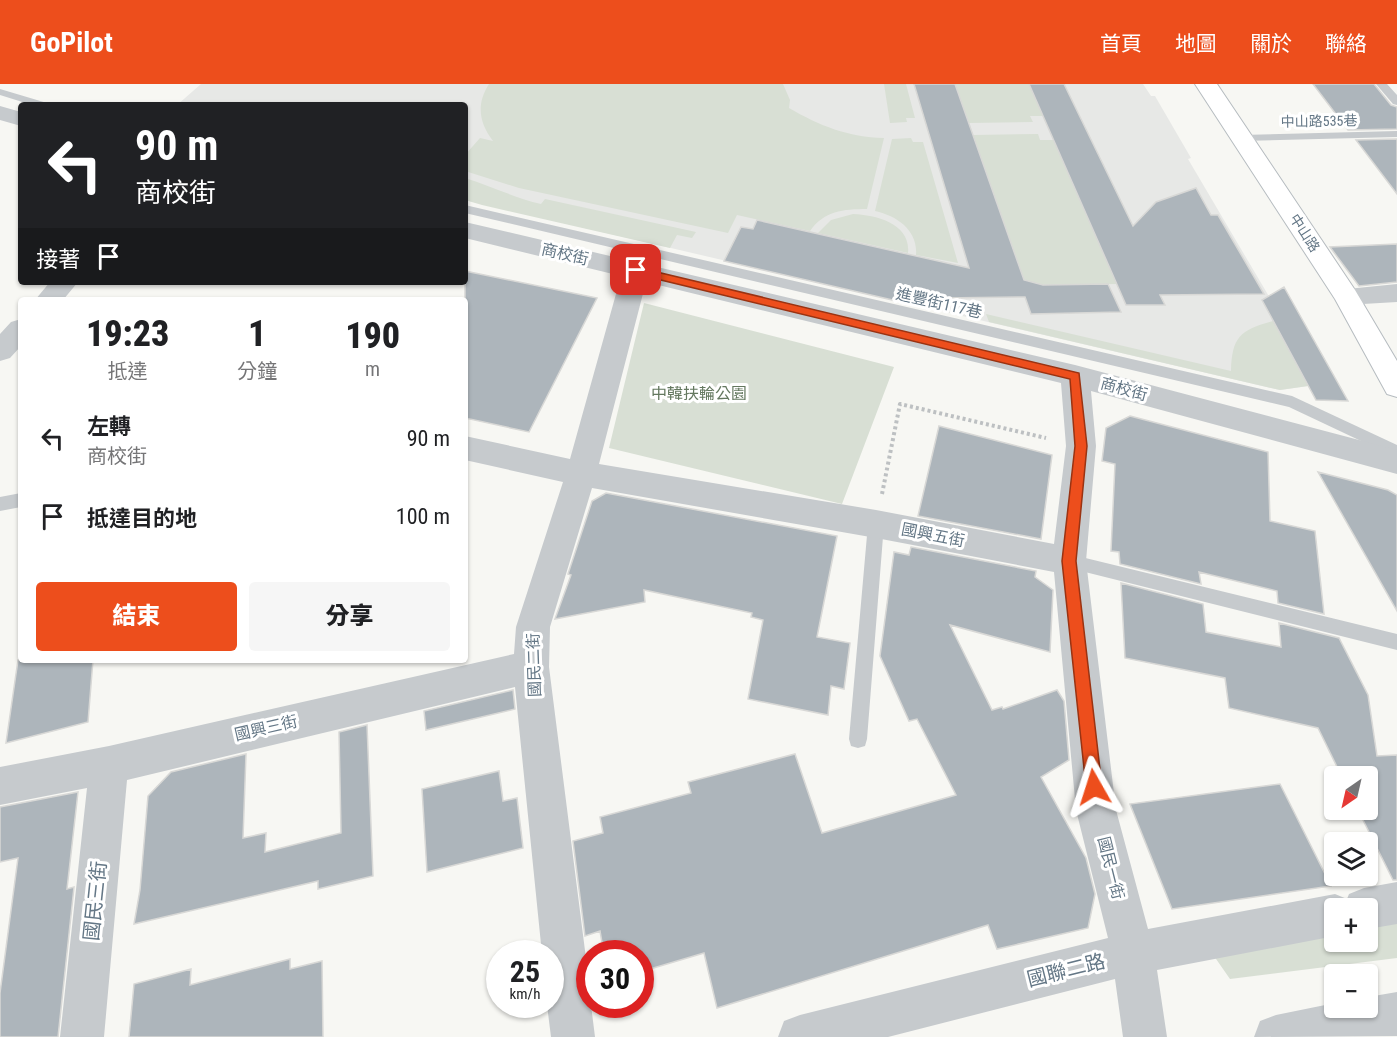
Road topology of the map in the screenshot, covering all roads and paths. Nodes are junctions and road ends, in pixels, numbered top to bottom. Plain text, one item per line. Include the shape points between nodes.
1 (1206, 84) edge
2 (1381, 84) edge
3 (0, 92) edge
4 (33, 102) edge
5 (1397, 102) edge
6 (0, 113) edge
7 (18, 118) edge
8 (1397, 134) edge
9 (1241, 138) junction
10 (468, 210) edge
11 (468, 231) edge
12 (636, 270) junction
13 (62, 285) edge
14 (1397, 293) edge
15 (1346, 296) junction
16 (51, 297) edge
17 (1075, 376) junction
18 (1397, 386) edge
19 (1081, 446) junction
20 (468, 449) edge
21 (1397, 452) edge
22 (1397, 462) edge
23 (581, 474) junction
24 (18, 501) edge
25 (0, 504) edge
26 (876, 524) junction
27 (1069, 561) junction
28 (1397, 642) edge
29 (531, 667) junction
30 (858, 739) dead end
31 (109, 765) junction
32 (0, 786) edge
33 (1397, 903) edge
34 (1378, 906) edge
35 (1324, 917) edge
36 (1133, 954) junction
37 (1397, 1014) edge
38 (82, 1037) edge
39 (573, 1037) edge
40 (800, 1037) edge
41 (1145, 1037) edge
42 (1276, 1037) edge

1 - 9 street, 中山路
2 - 5 lane
3 - 4 lane
6 - 7 street
8 - 9 lane, 中山路535巷
9 - 15 street, 中山路
10 - 21 lane, 進豐街117巷 via 1292,402
11 - 12 street, 商校街
12 - 17 street, 商校街
12 - 23 street, 國民二街
13 - 16 street
14 - 15 street
15 - 18 street, 中山路
17 - 19 street, 國民一街
17 - 22 street, 商校街
19 - 26 path via 900,404
19 - 27 street, 國民一街
20 - 23 street, 國興五街
23 - 26 street, 國興五街
23 - 29 street, 國民二街 via 533,627
24 - 25 lane
26 - 27 street, 國興五街
26 - 30 lane
27 - 28 lane, 國興五街
27 - 36 street, 國民一街 via 1096,810
29 - 31 street, 國興三街
29 - 39 street, 國民二街
31 - 32 street, 國興三街
31 - 38 street, 國民三街
33 - 34 street
35 - 36 street, 國聯二路
36 - 40 street, 國聯二路
36 - 41 street, 國民一街
37 - 42 street

